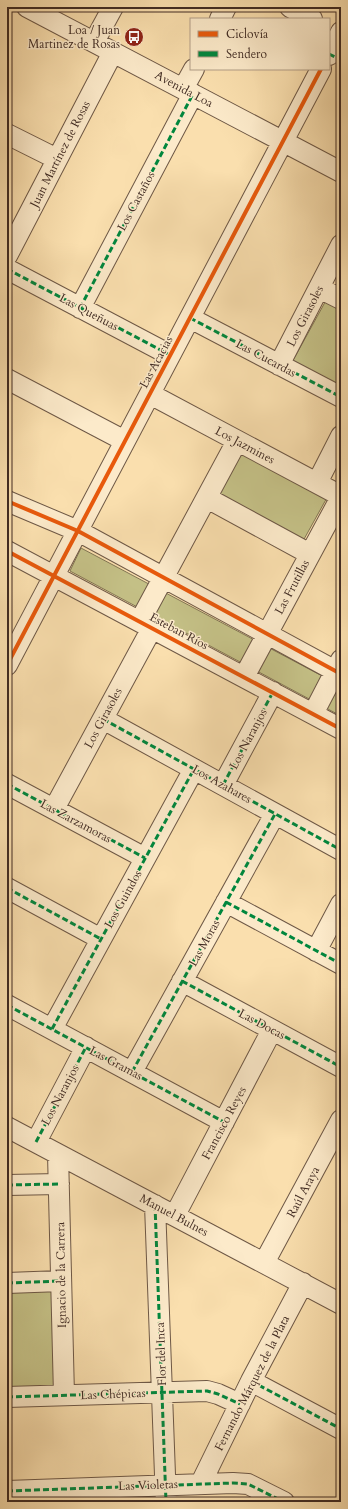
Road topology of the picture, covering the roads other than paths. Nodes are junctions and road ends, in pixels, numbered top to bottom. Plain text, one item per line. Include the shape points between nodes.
1 (27, 7) edge
2 (113, 7) edge
3 (226, 7) edge
4 (290, 7) edge
5 (220, 18) edge
6 (310, 18) edge
7 (337, 32) edge
8 (94, 42) junction
9 (330, 51) edge
10 (113, 52) junction
11 (330, 54) edge
12 (341, 60) edge
13 (194, 70) edge
14 (320, 70) edge
15 (188, 92) junction
16 (7, 134) edge
17 (283, 142) junction
18 (57, 159) junction
19 (341, 172) edge
20 (341, 245) edge
21 (7, 256) edge
22 (7, 269) edge
23 (319, 288) junction
24 (341, 299) edge
25 (80, 308) junction
26 (190, 318) junction
27 (170, 355) junction
28 (279, 365) junction
29 (7, 378) edge
30 (150, 394) junction
31 (341, 397) edge
32 (341, 436) edge
33 (125, 441) junction
34 (237, 441) junction
35 (317, 483) junction
36 (341, 496) edge
37 (207, 498) junction
38 (7, 501) edge
39 (78, 531) junction
40 (7, 551) edge
41 (310, 554) junction
42 (54, 576) junction
43 (163, 577) junction
44 (146, 624) junction
45 (268, 634) junction
46 (7, 665) edge
47 (339, 668) edge
48 (244, 677) junction
49 (273, 692) junction
50 (312, 714) junction
51 (103, 719) junction
52 (341, 729) edge
53 (194, 769) junction
54 (7, 784) edge
55 (223, 785) junction
56 (54, 809) junction
57 (275, 814) junction
58 (341, 850) edge
59 (145, 858) junction
60 (9, 895) edge
61 (226, 902) junction
62 (341, 904) edge
63 (101, 939) junction
64 (316, 951) junction
65 (341, 964) edge
66 (182, 981) junction
67 (7, 1005) edge
68 (52, 1029) junction
69 (272, 1030) junction
70 (86, 1047) junction
71 (341, 1067) edge
72 (132, 1072) junction
73 (341, 1120) edge
74 (224, 1122) junction
75 (7, 1127) edge
76 (36, 1142) junction
77 (58, 1154) junction
78 (59, 1184) junction
79 (7, 1186) edge
80 (155, 1205) junction
81 (175, 1216) junction
82 (264, 1263) junction
83 (61, 1281) junction
84 (7, 1282) edge
85 (303, 1283) junction
86 (341, 1304) edge
87 (251, 1381) junction
88 (162, 1392) junction
89 (64, 1395) junction
90 (7, 1397) edge
91 (240, 1404) junction
92 (341, 1429) edge
93 (202, 1483) junction
94 (7, 1490) edge
95 (166, 1493) edge
96 (284, 1502) edge

1 - 8 street, Avenida Loa
2 - 8 street
3 - 5 street
4 - 6 street
7 - 9 street
8 - 10 street, Avenida Loa
10 - 15 street, Avenida Loa
10 - 18 street, Juan Martínez de Rosas
11 - 12 street
13 - 15 street, Los Castaños
14 - 17 street, Las Acacias
15 - 17 street, Avenida Loa
15 - 25 street, Los Castaños
16 - 18 street
17 - 19 street, Avenida Loa
17 - 26 street, Las Acacias
18 - 21 street, Juan Martínez de Rosas
20 - 23 street, Los Girasoles
22 - 25 street, Las Queñuas
23 - 24 street
23 - 28 street, Los Girasoles
25 - 27 street, Las Queñuas
26 - 27 street, Las Acacias
26 - 28 street, Las Cucardas
27 - 30 street, Las Acacias
28 - 31 street, Las Cucardas
29 - 33 street
30 - 33 street, Las Acacias
30 - 34 street, Los Jazmines
32 - 35 street
33 - 39 street, Las Acacias
34 - 35 street, Los Jazmines
34 - 37 street, Los Girasoles
35 - 36 street, Los Jazmines
36 - 41 street, Las Frutillas
37 - 41 street
37 - 43 street, Los Girasoles
38 - 39 street
39 - 42 street, Las Acacias
39 - 43 street
40 - 42 street, Esteban Ríos
41 - 45 street, Las Frutillas
42 - 44 street, Esteban Ríos
42 - 46 street, Las Acacias
43 - 44 street, Los Girasoles
43 - 45 street
44 - 48 street, Esteban Ríos
44 - 51 street, Los Girasoles
45 - 47 street
45 - 48 street, Las Frutillas
47 - 50 street
48 - 49 street, Esteban Ríos
49 - 50 street, Esteban Ríos
49 - 55 street, Los Naranjos
50 - 52 street, Esteban Ríos
51 - 53 street, Los Azahares
51 - 56 street, Los Girasoles
53 - 55 street, Los Azahares
53 - 59 street, Los Guindos
54 - 56 street, Las Zarzamoras
55 - 57 street, Los Azahares
56 - 59 street, Las Zarzamoras
57 - 58 street, Los Azahares
57 - 61 street, Las Moras
59 - 63 street, Los Guindos
60 - 63 street
61 - 64 street
61 - 66 street, Las Moras
62 - 64 street
63 - 68 street, Los Guindos
64 - 65 street
66 - 69 street, Las Docas
66 - 72 street, Las Moras
67 - 68 street, Las Gramas
68 - 70 street, Las Gramas
69 - 71 street, Las Docas
69 - 74 street, Francisco Reyes
70 - 72 street, Las Gramas
70 - 76 street, Los Naranjos
72 - 74 street, Las Gramas
73 - 82 street, Raúl Araya
74 - 81 street, Francisco Reyes
75 - 76 street, Manuel Bulnes
76 - 77 street, Manuel Bulnes
77 - 78 street, Ignacio de la Carrera
77 - 80 street, Manuel Bulnes
78 - 79 street
78 - 83 street, Ignacio de la Carrera
80 - 81 street, Manuel Bulnes
80 - 88 street, Flor del Inca
81 - 82 street, Manuel Bulnes
82 - 85 street, Manuel Bulnes
83 - 84 street
83 - 89 street, Ignacio de la Carrera
85 - 86 street, Manuel Bulnes
85 - 87 street, Fernando Márquez de la Plata
87 - 91 street, Fernando Márquez de la Plata
87 - 92 street
88 - 89 street, Las Chépicas
88 - 91 street, Las Chépicas via 207,1391
88 - 95 street, Flor del Inca
89 - 90 street, Las Chépicas
91 - 93 street, Fernando Márquez de la Plata
93 - 95 street, Las Violetas
93 - 96 street, Las Violetas via 248,1484
94 - 95 street, Las Violetas

